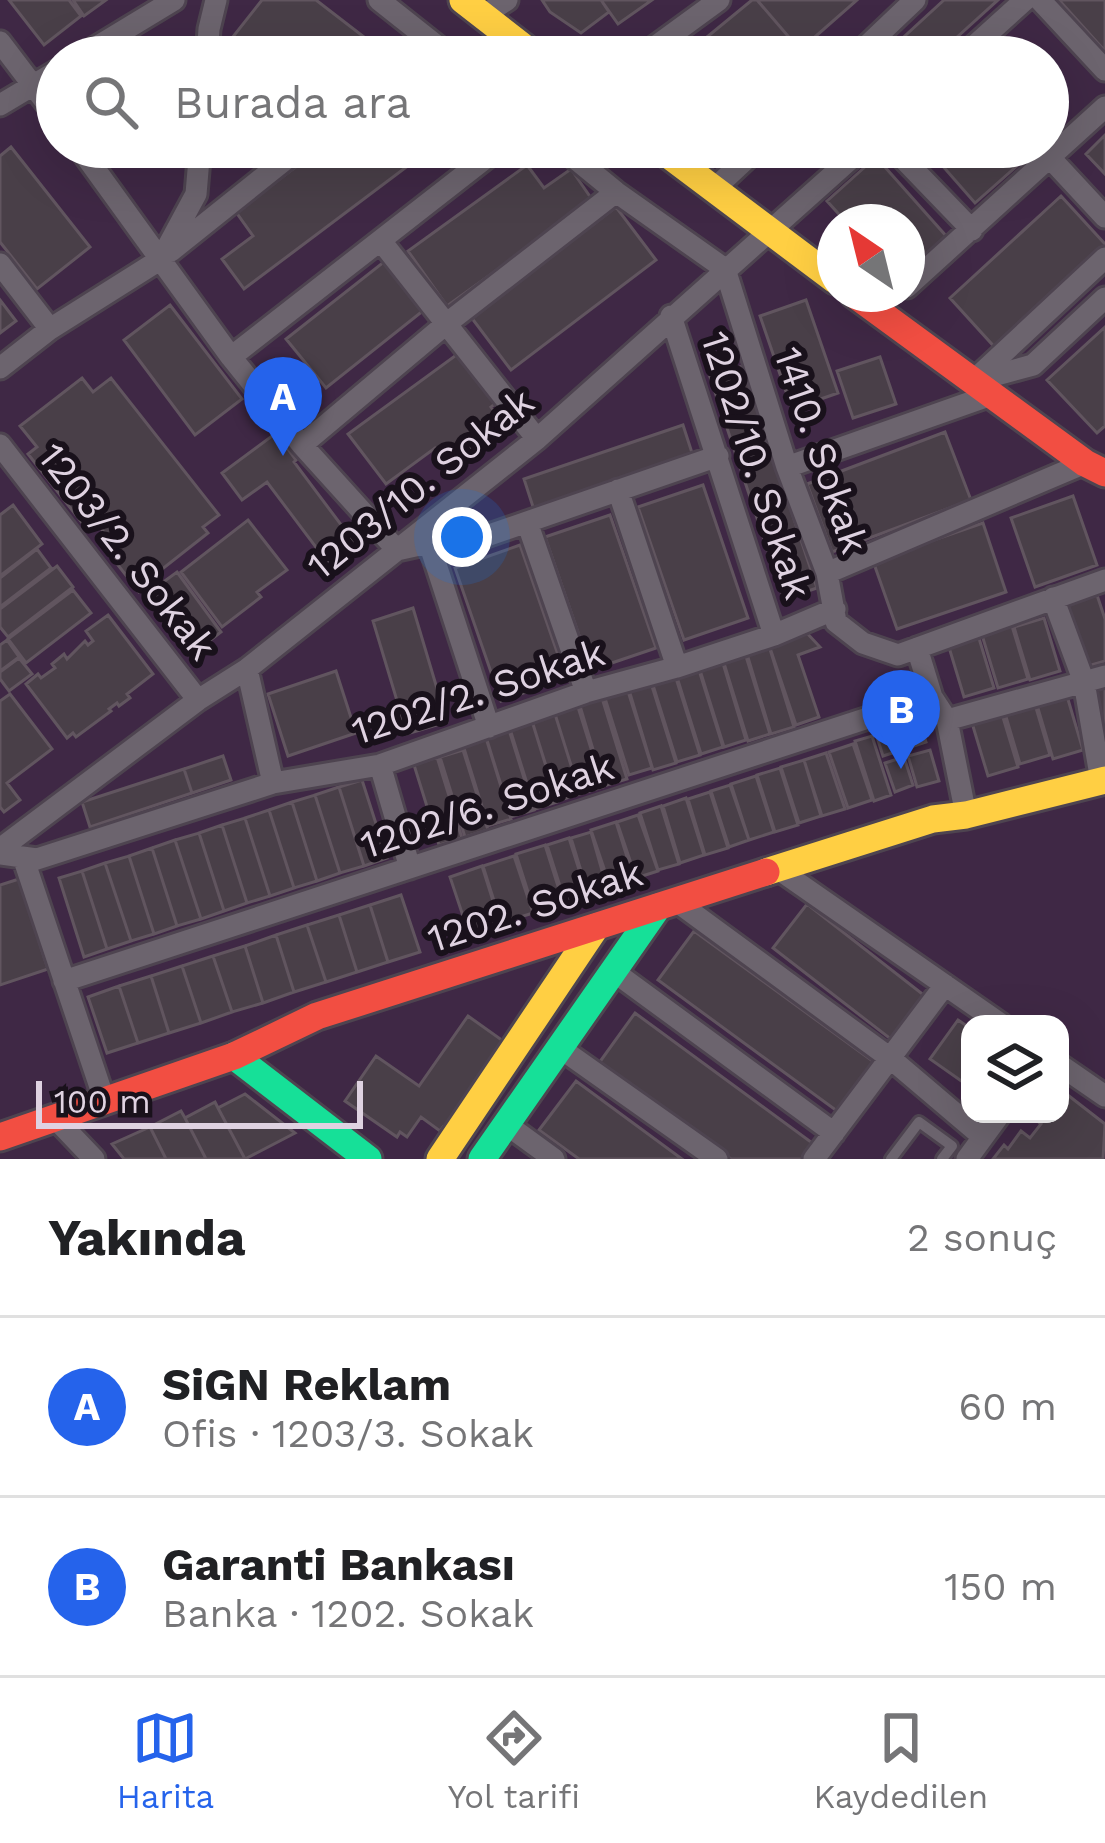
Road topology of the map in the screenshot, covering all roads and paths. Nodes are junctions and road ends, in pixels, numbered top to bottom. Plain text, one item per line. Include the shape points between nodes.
1 (174, 0) edge
2 (216, 0) edge
3 (380, 0) edge
4 (507, 0) edge
5 (719, 0) edge
6 (915, 0) edge
7 (1025, 0) edge
8 (1040, 0) edge
9 (473, 8) edge
10 (115, 36) edge
11 (208, 36) edge
12 (425, 36) edge
13 (509, 36) edge
14 (670, 36) edge
15 (877, 36) edge
16 (985, 36) edge
17 (0, 42) edge
18 (1105, 70) edge
19 (36, 83) edge
20 (33, 85) junction
21 (36, 89) edge
22 (0, 105) edge
23 (1105, 107) edge
24 (1069, 134) edge
25 (94, 168) edge
26 (198, 168) edge
27 (275, 168) edge
28 (473, 168) edge
29 (587, 168) edge
30 (687, 168) edge
31 (736, 168) edge
32 (841, 168) edge
33 (912, 168) edge
34 (1030, 168) edge
35 (1060, 168) edge
36 (715, 188) junction
37 (616, 192) junction
38 (1105, 218) edge
39 (972, 230) junction
40 (770, 232) junction
41 (381, 241) junction
42 (1105, 258) edge
43 (161, 259) junction
44 (0, 264) edge
45 (817, 267) edge
46 (725, 269) junction
47 (925, 271) edge
48 (1105, 298) edge
49 (899, 312) edge
50 (671, 316) junction
51 (446, 324) junction
52 (50, 329) junction
53 (231, 357) junction
54 (0, 368) edge
55 (981, 389) junction
56 (537, 439) junction
57 (0, 446) edge
58 (302, 446) junction
59 (718, 455) junction
60 (788, 467) junction
61 (1095, 468) edge
62 (618, 490) junction
63 (527, 522) junction
64 (429, 543) junction
65 (397, 550) junction
66 (827, 573) junction
67 (1105, 580) edge
68 (1053, 598) junction
69 (835, 608) junction
70 (773, 635) junction
71 (916, 648) junction
72 (677, 667) junction
73 (247, 669) junction
74 (1094, 679) edge
75 (586, 692) junction
76 (932, 697) junction
77 (198, 700) junction
78 (946, 720) junction
79 (489, 727) junction
80 (380, 765) junction
81 (1103, 781) edge
82 (272, 782) junction
83 (966, 815) junction
84 (8, 853) edge
85 (410, 868) junction
86 (778, 868) junction
87 (667, 904) junction
88 (596, 927) junction
89 (613, 971) junction
90 (64, 981) junction
91 (945, 985) junction
92 (988, 1015) edge
93 (560, 1048) junction
94 (234, 1056) junction
95 (890, 1058) junction
96 (1069, 1071) edge
97 (1105, 1096) edge
98 (104, 1100) junction
99 (54, 1117) junction
100 (993, 1123) edge
101 (506, 1124) junction
102 (834, 1133) junction
103 (0, 1137) edge
104 (983, 1137) junction
105 (94, 1159) edge
106 (368, 1159) edge
107 (440, 1159) edge
108 (482, 1159) edge
109 (554, 1159) edge
110 (717, 1159) edge
111 (814, 1159) edge
112 (891, 1159) edge
113 (942, 1159) edge
114 (967, 1159) edge

1 - 10 street
2 - 11 street
3 - 12 street
4 - 9 street
5 - 14 street
6 - 15 street
7 - 16 street
8 - 18 street
9 - 13 street
17 - 20 street
19 - 20 street
20 - 21 street
20 - 22 street
23 - 24 street
25 - 43 street
26 - 43 street via 196,194
27 - 43 street
28 - 41 street
29 - 37 street
30 - 36 street
31 - 36 street
32 - 40 street, 1203/10. Sokak
33 - 39 street
34 - 39 street
35 - 38 street
36 - 40 street
37 - 46 street
37 - 51 street
39 - 47 street
40 - 45 street
40 - 46 street, 1203/10. Sokak
41 - 51 street
41 - 53 street
42 - 55 street
43 - 52 street
43 - 53 street
44 - 52 street
46 - 50 street, 1203/10. Sokak
46 - 60 street, 1410. Sokak
48 - 55 street via 1033,365
49 - 55 street
50 - 56 street, 1203/10. Sokak
50 - 59 street, 1202/10. Sokak
51 - 56 street
51 - 58 street
52 - 54 street
53 - 58 street
55 - 60 street
55 - 61 street
56 - 65 street, 1203/10. Sokak
57 - 77 street, 1203/2. Sokak
58 - 65 street
59 - 62 street
59 - 70 street, 1202/10. Sokak
60 - 66 street, 1410. Sokak
61 - 66 street
62 - 63 street
62 - 72 street
63 - 64 street via 469,542
63 - 75 street
64 - 65 street
64 - 79 street
65 - 73 street, 1203/10. Sokak
66 - 69 street, 1410. Sokak
67 - 68 street
68 - 71 street
68 - 74 street
69 - 70 street, 1202/2. Sokak
69 - 71 street, 1410. Sokak via 836,622 863,643 898,656
70 - 72 street, 1202/2. Sokak
71 - 76 street
72 - 75 street, 1202/2. Sokak
73 - 77 street, 1203/10. Sokak
73 - 82 street
74 - 78 street
74 - 81 street
75 - 79 street, 1202/2. Sokak
76 - 78 street
76 - 85 street, 1202/6. Sokak
77 - 84 street, 1203/10. Sokak
78 - 83 street
79 - 80 street, 1202/2. Sokak
80 - 82 street, 1202/2. Sokak
80 - 85 street
81 - 83 street, 1202. Sokak
82 - 84 street, 1202/2. Sokak via 37,860
83 - 86 street, 1202. Sokak
84 - 90 street
85 - 90 street, 1202/6. Sokak
86 - 87 street, 1202. Sokak
86 - 91 street
87 - 88 street, 1202. Sokak
87 - 89 street
87 - 95 street
88 - 94 street, 1202. Sokak via 317,1016
88 - 107 street
89 - 93 street
89 - 102 street
90 - 98 street
91 - 92 street
91 - 95 street
93 - 101 street
93 - 110 street
94 - 98 street, 1202. Sokak
94 - 106 street
95 - 102 street
95 - 104 street
96 - 97 street
98 - 99 street, 1202. Sokak
99 - 103 street, 1202. Sokak
99 - 105 street
100 - 104 street
101 - 108 street
101 - 109 street
102 - 111 street
104 - 114 street
112 - 113 lane via 919,1122 952,1146

